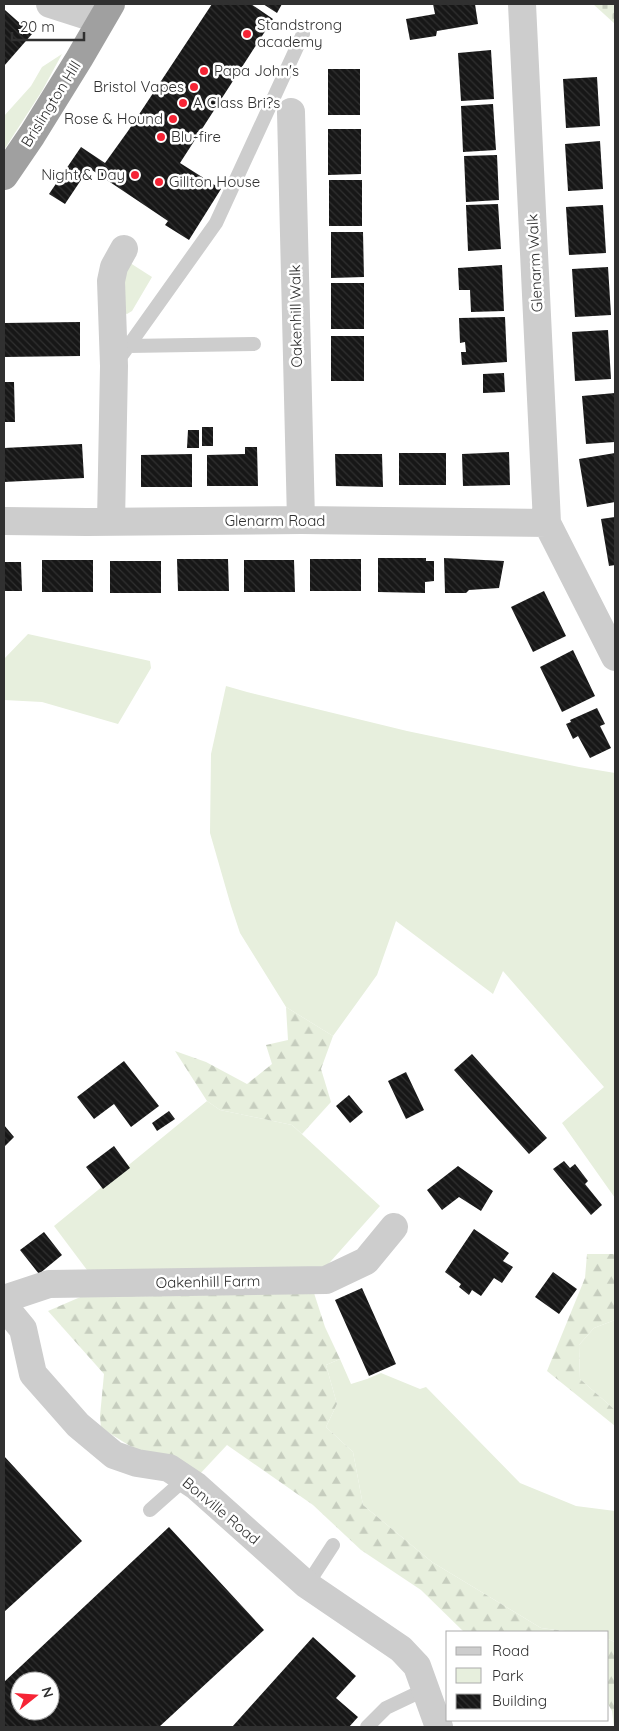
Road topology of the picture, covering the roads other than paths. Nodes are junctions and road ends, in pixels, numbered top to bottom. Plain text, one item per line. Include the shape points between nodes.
1 (50, 4) edge
2 (522, 4) edge
3 (105, 12) edge
4 (303, 34) dead end
5 (291, 112) dead end
6 (4, 176) edge
7 (124, 249) dead end
8 (254, 344) dead end
9 (121, 356) junction
10 (301, 520) junction
11 (4, 521) edge
12 (111, 522) junction
13 (547, 523) junction
14 (615, 657) edge
15 (394, 1227) dead end
16 (4, 1299) edge
17 (4, 1306) edge
18 (185, 1479) junction
19 (150, 1510) dead end
20 (333, 1544) dead end
21 (307, 1585) junction
22 (426, 1689) junction
23 (367, 1727) edge
24 (439, 1727) edge

1 - 3 street
2 - 13 street, Glenarm Walk
3 - 6 highway, Brislington Hill via 79,59
4 - 9 lane via 216,222
5 - 10 street, Oakenhill Walk
7 - 9 street via 114,266 111,281
8 - 9 lane
9 - 12 street
10 - 12 street, Glenarm Road
10 - 13 street, Glenarm Road
11 - 12 street, Glenarm Road
13 - 14 street
15 - 16 street, Oakenhill Farm via 366,1261 326,1280 49,1284
17 - 18 street, Bonville Road via 23,1329 32,1374 78,1425 114,1455 136,1464 169,1468
18 - 19 lane
18 - 21 street, Bonville Road
20 - 21 lane
21 - 22 street, Bonville Road via 401,1649 417,1666
22 - 23 lane via 386,1708
22 - 24 street, Bonville Road

